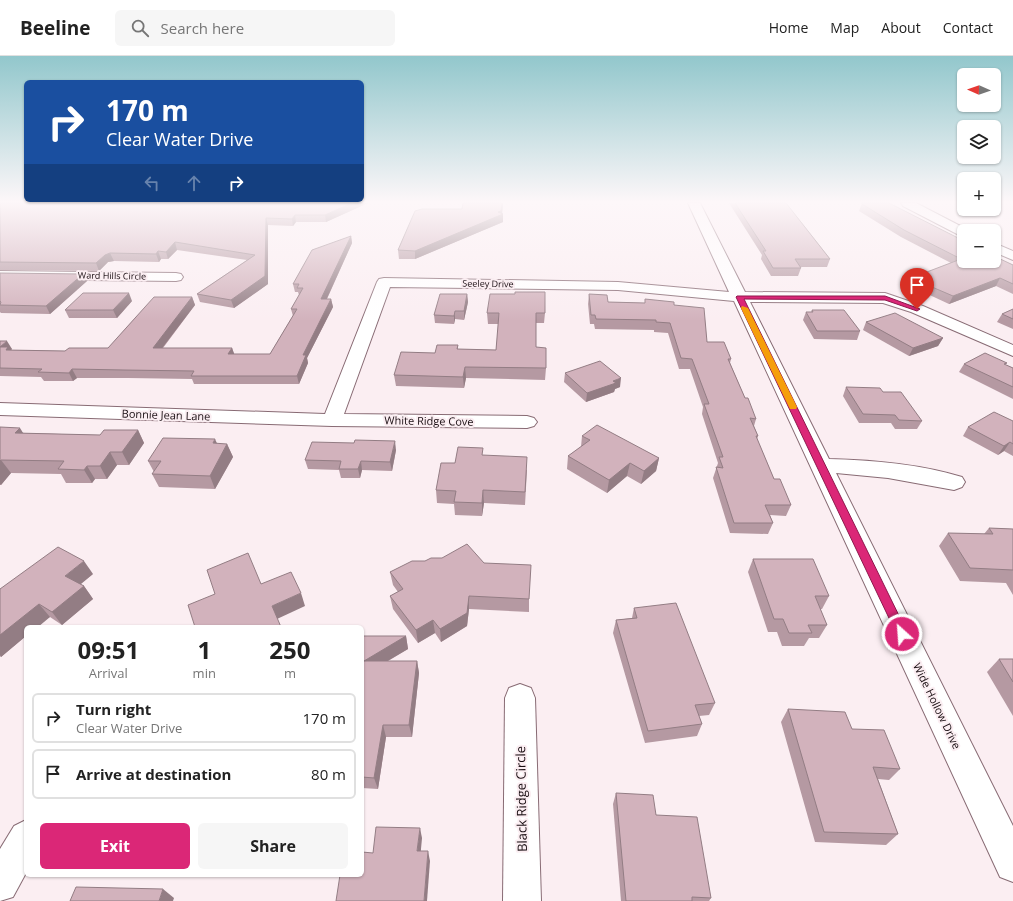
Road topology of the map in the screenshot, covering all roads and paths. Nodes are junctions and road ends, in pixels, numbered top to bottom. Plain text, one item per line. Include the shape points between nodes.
1 (713, 242) edge
2 (1001, 250) edge
3 (1013, 256) edge
4 (0, 275) edge
5 (176, 277) dead end
6 (740, 297) junction
7 (1013, 350) edge
8 (0, 409) edge
9 (332, 420) junction
10 (527, 422) dead end
11 (821, 466) junction
12 (954, 482) dead end
13 (520, 698) dead end
14 (24, 842) edge
15 (1010, 851) edge
16 (0, 884) edge
17 (522, 901) edge

1 - 6 street, Wide Hollow Drive
2 - 3 street
4 - 5 street, Ward Hills Circle
6 - 7 street via 885,298
6 - 9 street, Seeley Drive via 618,286 384,282
6 - 11 street, Wide Hollow Drive
8 - 9 street, Bonnie Jean Lane
9 - 10 street, White Ridge Cove
11 - 12 street via 851,466 912,473
11 - 15 street, Wide Hollow Drive
13 - 17 street, Black Ridge Circle
14 - 16 street

